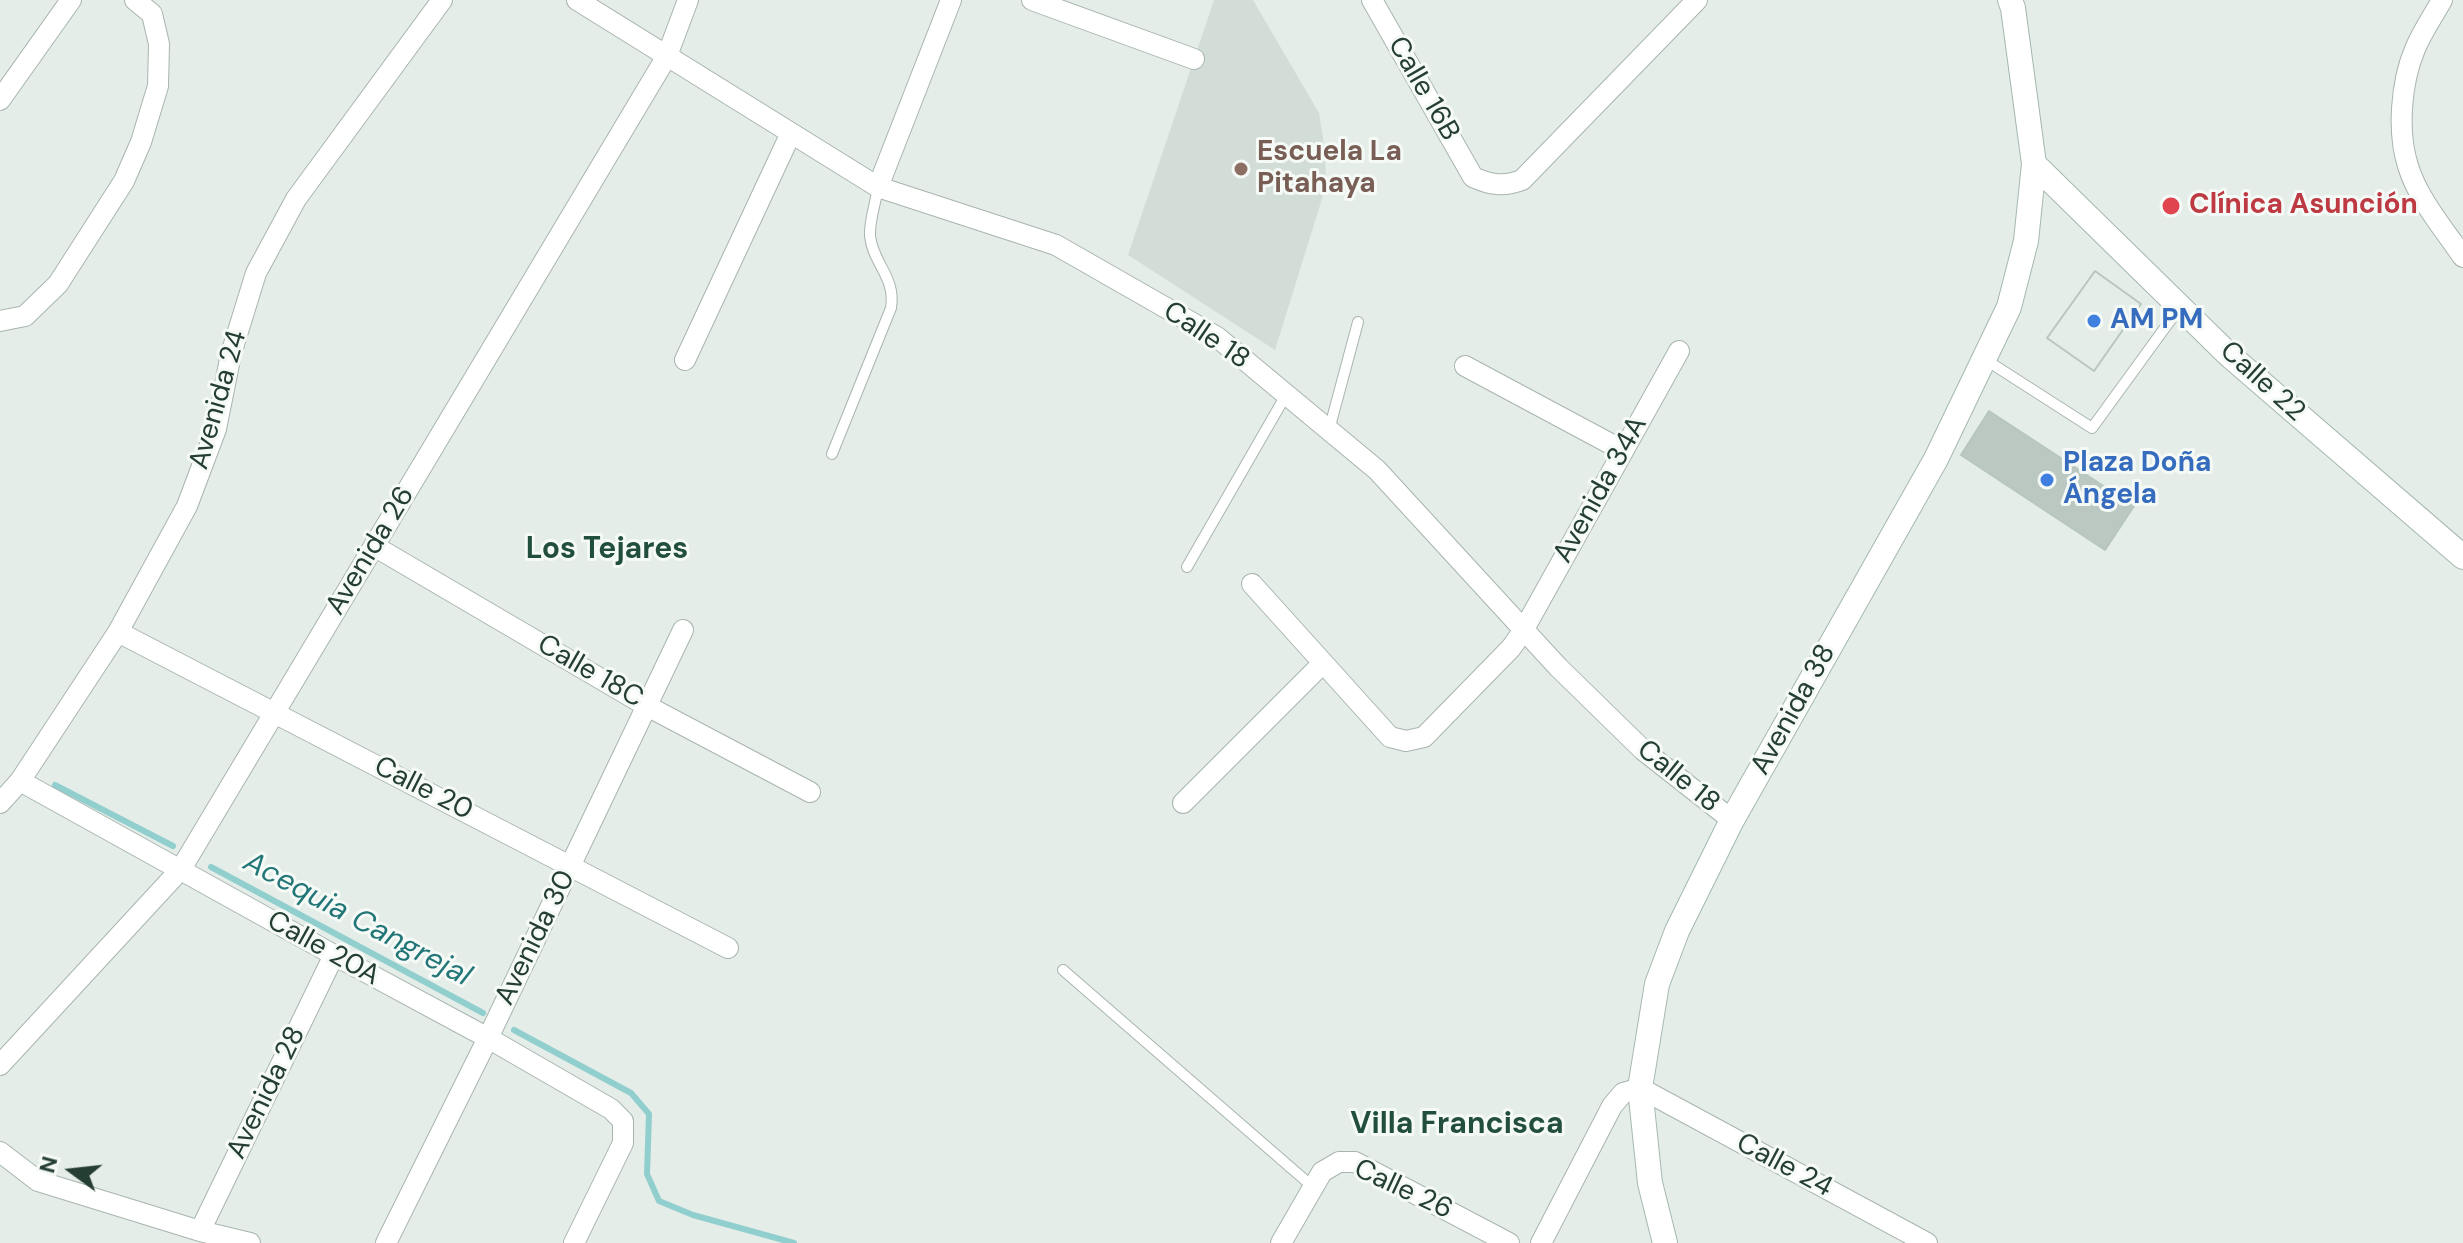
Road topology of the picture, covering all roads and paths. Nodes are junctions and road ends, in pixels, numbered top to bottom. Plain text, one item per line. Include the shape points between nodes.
1 (71, 0) edge
2 (135, 0) edge
3 (442, 0) edge
4 (577, 0) edge
5 (688, 0) edge
6 (951, 0) edge
7 (1032, 0) edge
8 (1372, 0) edge
9 (1697, 0) edge
10 (2442, 0) edge
11 (2013, 3) edge
12 (667, 56) junction
13 (1194, 59) dead end
14 (0, 100) edge
15 (791, 133) junction
16 (2034, 164) junction
17 (878, 187) junction
18 (2463, 257) edge
19 (2180, 307) junction
20 (0, 321) edge
21 (1358, 322) dead end
22 (1679, 351) dead end
23 (1984, 358) junction
24 (685, 360) dead end
25 (1465, 366) dead end
26 (1286, 395) junction
27 (1329, 430) junction
28 (1622, 450) junction
29 (832, 454) dead end
30 (374, 546) junction
31 (2463, 557) edge
32 (1187, 567) dead end
33 (1252, 584) dead end
34 (683, 630) dead end
35 (1523, 631) junction
36 (118, 632) junction
37 (1323, 663) junction
38 (647, 706) junction
39 (274, 713) junction
40 (20, 781) junction
41 (810, 792) dead end
42 (0, 803) edge
43 (1183, 803) dead end
44 (1732, 820) junction
45 (571, 865) junction
46 (181, 869) junction
47 (728, 948) dead end
48 (334, 955) junction
49 (1063, 970) dead end
50 (488, 1038) junction
51 (0, 1065) edge
52 (1640, 1088) junction
53 (0, 1152) edge
54 (1313, 1187) junction
55 (200, 1231) junction
56 (250, 1243) edge
57 (386, 1243) edge
58 (574, 1243) edge
59 (1281, 1243) edge
60 (1509, 1243) edge
61 (1541, 1243) edge
62 (1665, 1243) edge
63 (1927, 1243) edge

1 - 14 street
2 - 20 street via 152,14 159,44 158,86 141,142 124,181 58,284 25,316
3 - 36 street, Avenida 24 via 296,199 256,273 231,354 216,429 187,506
4 - 12 street, Calle 18
5 - 12 street, Avenida 26
6 - 17 street
7 - 13 street
8 - 9 street, Calle 16B via 1473,177 1500,185 1522,180
10 - 18 street via 2414,50 2403,97 2402,132 2408,167
11 - 16 street, Avenida 38
12 - 15 street, Calle 18
12 - 30 street, Avenida 26
15 - 17 street, Calle 18
15 - 24 street
16 - 19 street, Calle 22
16 - 23 street, Avenida 38 via 2026,241 2009,307
17 - 26 street, Calle 18 via 1056,245 1217,337
17 - 29 lane via 870,234 893,293 891,308
19 - 23 lane via 2092,428
19 - 31 street, Calle 22
21 - 27 lane
22 - 28 street, Avenida 34A
23 - 44 street, Avenida 38 via 1936,459
25 - 28 street
26 - 27 street, Calle 18
26 - 32 lane
27 - 35 street, Calle 18 via 1377,470
28 - 35 street, Avenida 34A
30 - 38 street, Calle 18C
30 - 39 street, Avenida 26
33 - 37 street, Avenida 34A
34 - 38 street, Avenida 30
35 - 37 street, Avenida 34A via 1424,737 1406,741 1390,737
35 - 44 street, Calle 18 via 1643,750
36 - 39 street, Calle 20
36 - 40 street, Avenida 24
37 - 43 street
38 - 41 street, Calle 18C
38 - 45 street, Avenida 30
39 - 45 street, Calle 20
39 - 46 street, Avenida 26
40 - 42 street, Avenida 24
40 - 46 street, Calle 20A
44 - 52 street, Avenida 38 via 1657,984
45 - 47 street, Calle 20
45 - 50 street, Avenida 30
46 - 48 street, Calle 20A
46 - 51 street, Avenida 26
48 - 50 street, Calle 20A
48 - 55 street, Avenida 28
49 - 54 lane
50 - 57 street, Avenida 30
50 - 58 street, Calle 20A via 623,1121 623,1143
52 - 61 street via 1623,1093 1612,1106
52 - 62 street, Avenida 38 via 1650,1183
52 - 63 street, Calle 24
53 - 55 street via 38,1181
54 - 59 street
54 - 60 street, Calle 26 via 1322,1172 1339,1162 1355,1162
55 - 56 street

